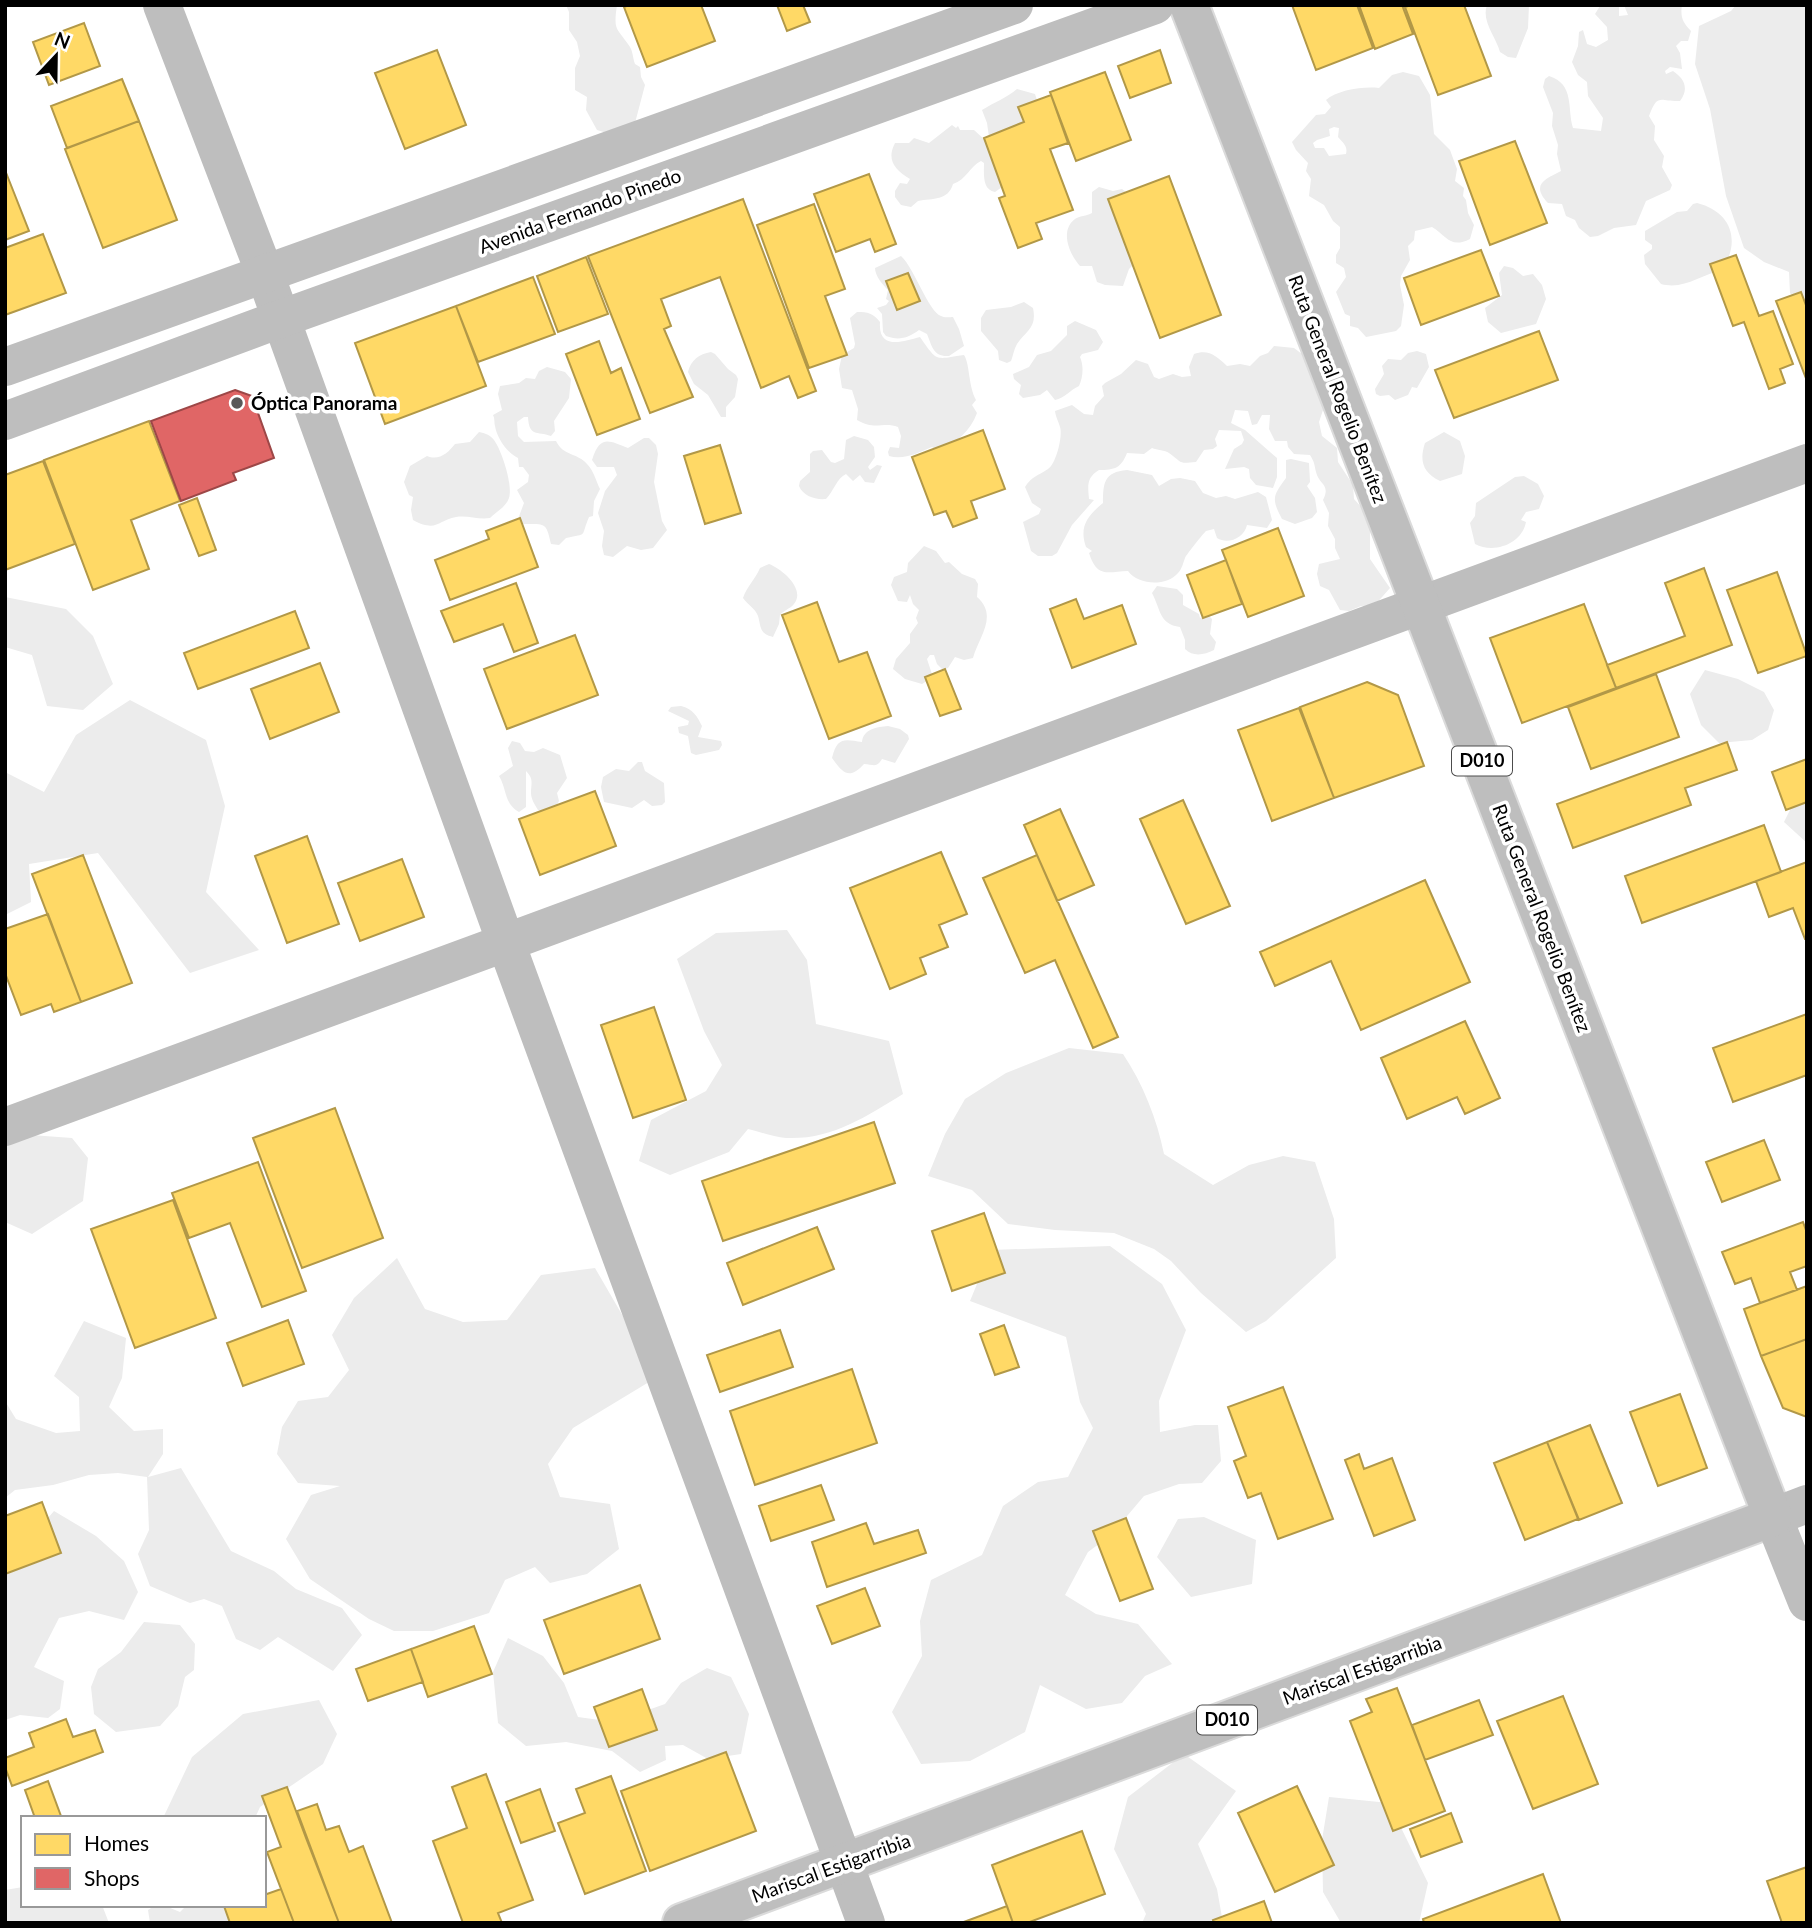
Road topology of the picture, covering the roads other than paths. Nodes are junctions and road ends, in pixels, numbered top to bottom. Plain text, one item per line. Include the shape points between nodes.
1 (162, 5) edge
2 (1014, 5) edge
3 (1155, 5) edge
4 (1189, 5) edge
5 (265, 274) junction
6 (280, 319) junction
7 (5, 367) edge
8 (5, 421) edge
9 (1807, 463) edge
10 (1422, 605) junction
11 (506, 943) junction
12 (5, 1127) edge
13 (1790, 1511) edge
14 (1807, 1602) edge
15 (844, 1863) junction
16 (682, 1923) edge
17 (866, 1923) edge

1 - 5 street
2 - 5 street
3 - 6 street, Avenida Fernando Pinedo
4 - 10 street, Ruta General Rogelio Benítez / D010
5 - 6 street
5 - 7 street
6 - 8 street, Avenida Fernando Pinedo
6 - 11 street
9 - 10 street
10 - 11 street
10 - 13 street, Ruta General Rogelio Benítez / D010
11 - 12 street
11 - 15 street
13 - 14 street, Ruta General Rogelio Benítez
13 - 15 street, Mariscal Estigarribia / D010
15 - 16 street, Mariscal Estigarribia / D010
15 - 17 street

